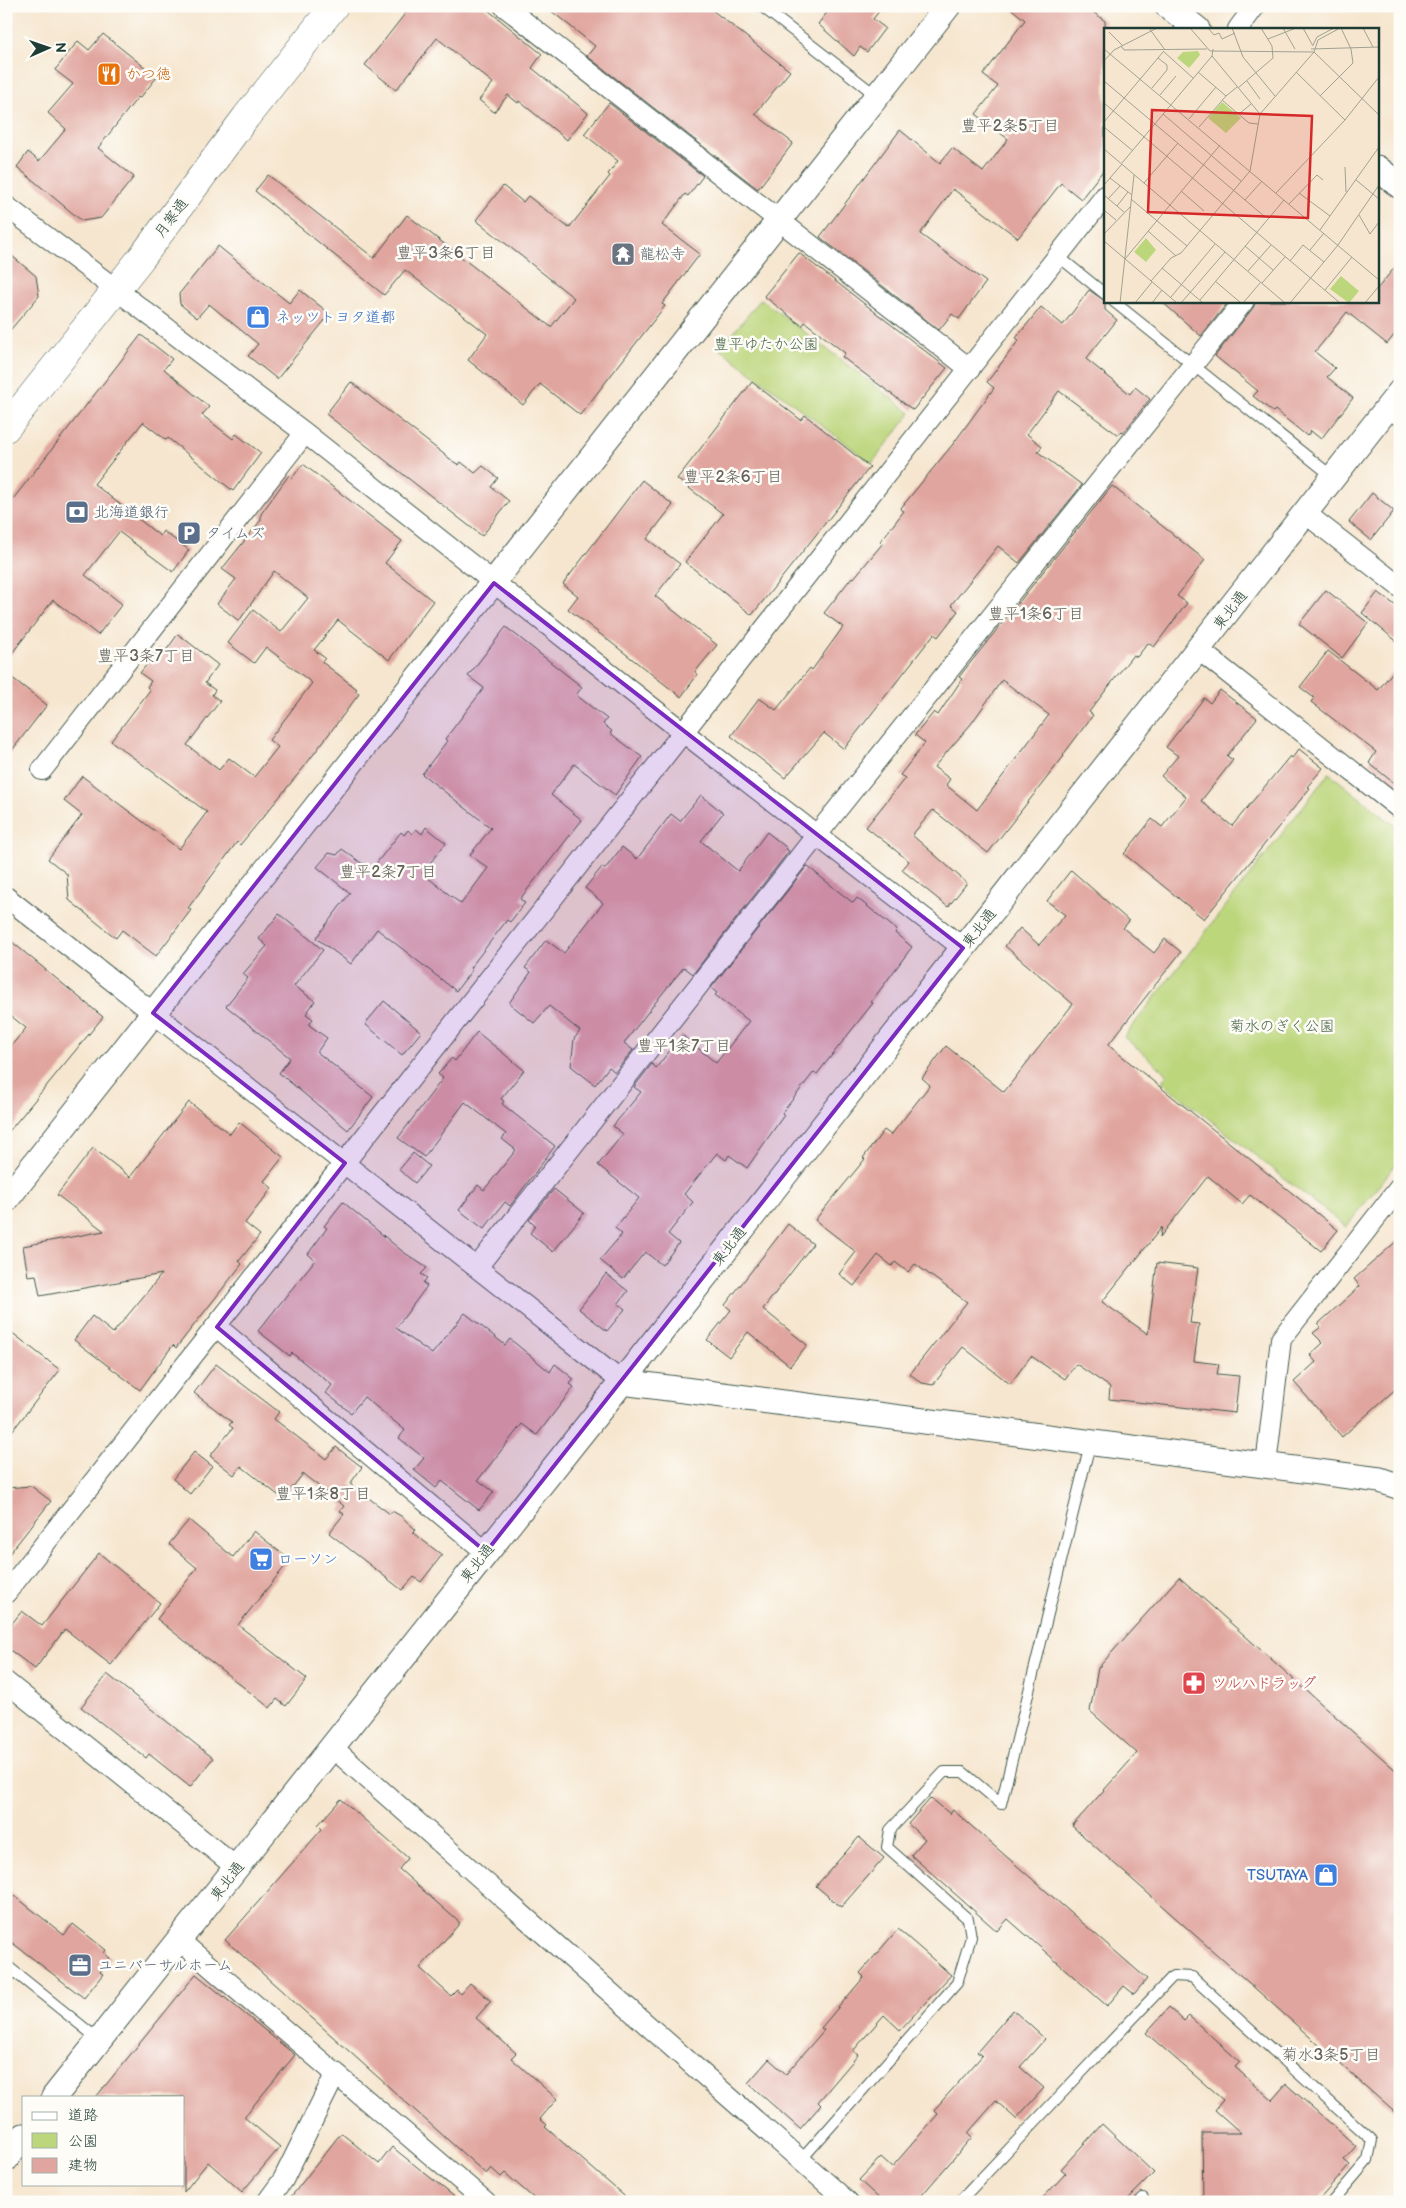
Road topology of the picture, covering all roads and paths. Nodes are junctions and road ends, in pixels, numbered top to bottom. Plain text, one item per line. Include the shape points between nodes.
1 (334, 6) edge
2 (504, 6) edge
3 (761, 6) edge
4 (948, 6) edge
5 (1168, 6) edge
6 (1255, 6) edge
7 (1196, 28) edge
8 (1239, 28) edge
9 (877, 96) junction
10 (1378, 169) edge
11 (1400, 186) edge
12 (1104, 197) edge
13 (6, 206) edge
14 (779, 222) junction
15 (1058, 256) junction
16 (117, 290) junction
17 (1104, 293) edge
18 (1114, 302) edge
19 (1243, 302) edge
20 (1192, 366) junction
21 (970, 369) junction
22 (1395, 408) edge
23 (6, 428) edge
24 (305, 433) junction
25 (1334, 478) junction
26 (1305, 513) junction
27 (494, 583) junction
28 (1400, 587) edge
29 (1199, 650) junction
30 (683, 732) junction
31 (42, 770) dead end
32 (1400, 809) edge
33 (816, 836) junction
34 (6, 898) edge
35 (962, 948) junction
36 (153, 1013) junction
37 (345, 1163) junction
38 (1397, 1196) edge
39 (6, 1200) edge
40 (478, 1266) junction
41 (217, 1327) junction
42 (622, 1382) junction
43 (1090, 1444) junction
44 (1266, 1465) junction
45 (1400, 1487) edge
46 (486, 1552) junction
47 (6, 1593) edge
48 (6, 1682) edge
49 (332, 1748) junction
50 (237, 1868) junction
51 (180, 1941) junction
52 (6, 1965) edge
53 (98, 2039) junction
54 (336, 2073) junction
55 (55, 2096) edge
56 (22, 2139) edge
57 (6, 2159) edge
58 (801, 2160) junction
59 (268, 2202) edge
60 (486, 2202) edge
61 (848, 2202) edge
62 (959, 2202) edge
63 (1332, 2202) edge

1 - 16 highway, 月寒通 via 246,117
2 - 14 street
3 - 9 lane
4 - 9 street
5 - 7 street
6 - 8 street
9 - 14 street
10 - 11 street
12 - 15 street
13 - 16 street
14 - 21 street
14 - 27 street
15 - 17 lane
15 - 21 street
16 - 23 highway, 月寒通
16 - 24 street
18 - 20 lane
19 - 20 street
20 - 25 lane
20 - 33 street
21 - 30 street
22 - 25 street, 東北通
24 - 27 street
24 - 31 street
25 - 26 street, 東北通
26 - 28 street
26 - 29 street, 東北通
27 - 30 street
27 - 36 street
29 - 32 street
29 - 35 street, 東北通
30 - 33 street
30 - 37 street
33 - 35 street
33 - 40 street
34 - 36 street
35 - 42 street, 東北通
36 - 37 street
36 - 39 street
37 - 40 street
37 - 41 street
38 - 44 street via 1281,1339
40 - 42 street
41 - 46 street
41 - 47 street
42 - 43 street
42 - 46 street, 東北通
43 - 44 street
43 - 58 lane via 1001,1804 963,1772 944,1772 890,1830 887,1848 968,1919 971,1937 956,1983
44 - 45 street via 1380,1480
46 - 49 street, 東北通
48 - 50 street
49 - 50 street, 東北通
49 - 58 street
50 - 51 street, 東北通
51 - 53 street, 東北通
51 - 54 street
52 - 53 lane
53 - 55 street, 東北通
54 - 59 street via 284,2180
54 - 60 street
56 - 57 street
58 - 61 street
62 - 63 lane via 1173,1976 1192,1977 1372,2140 1368,2160

